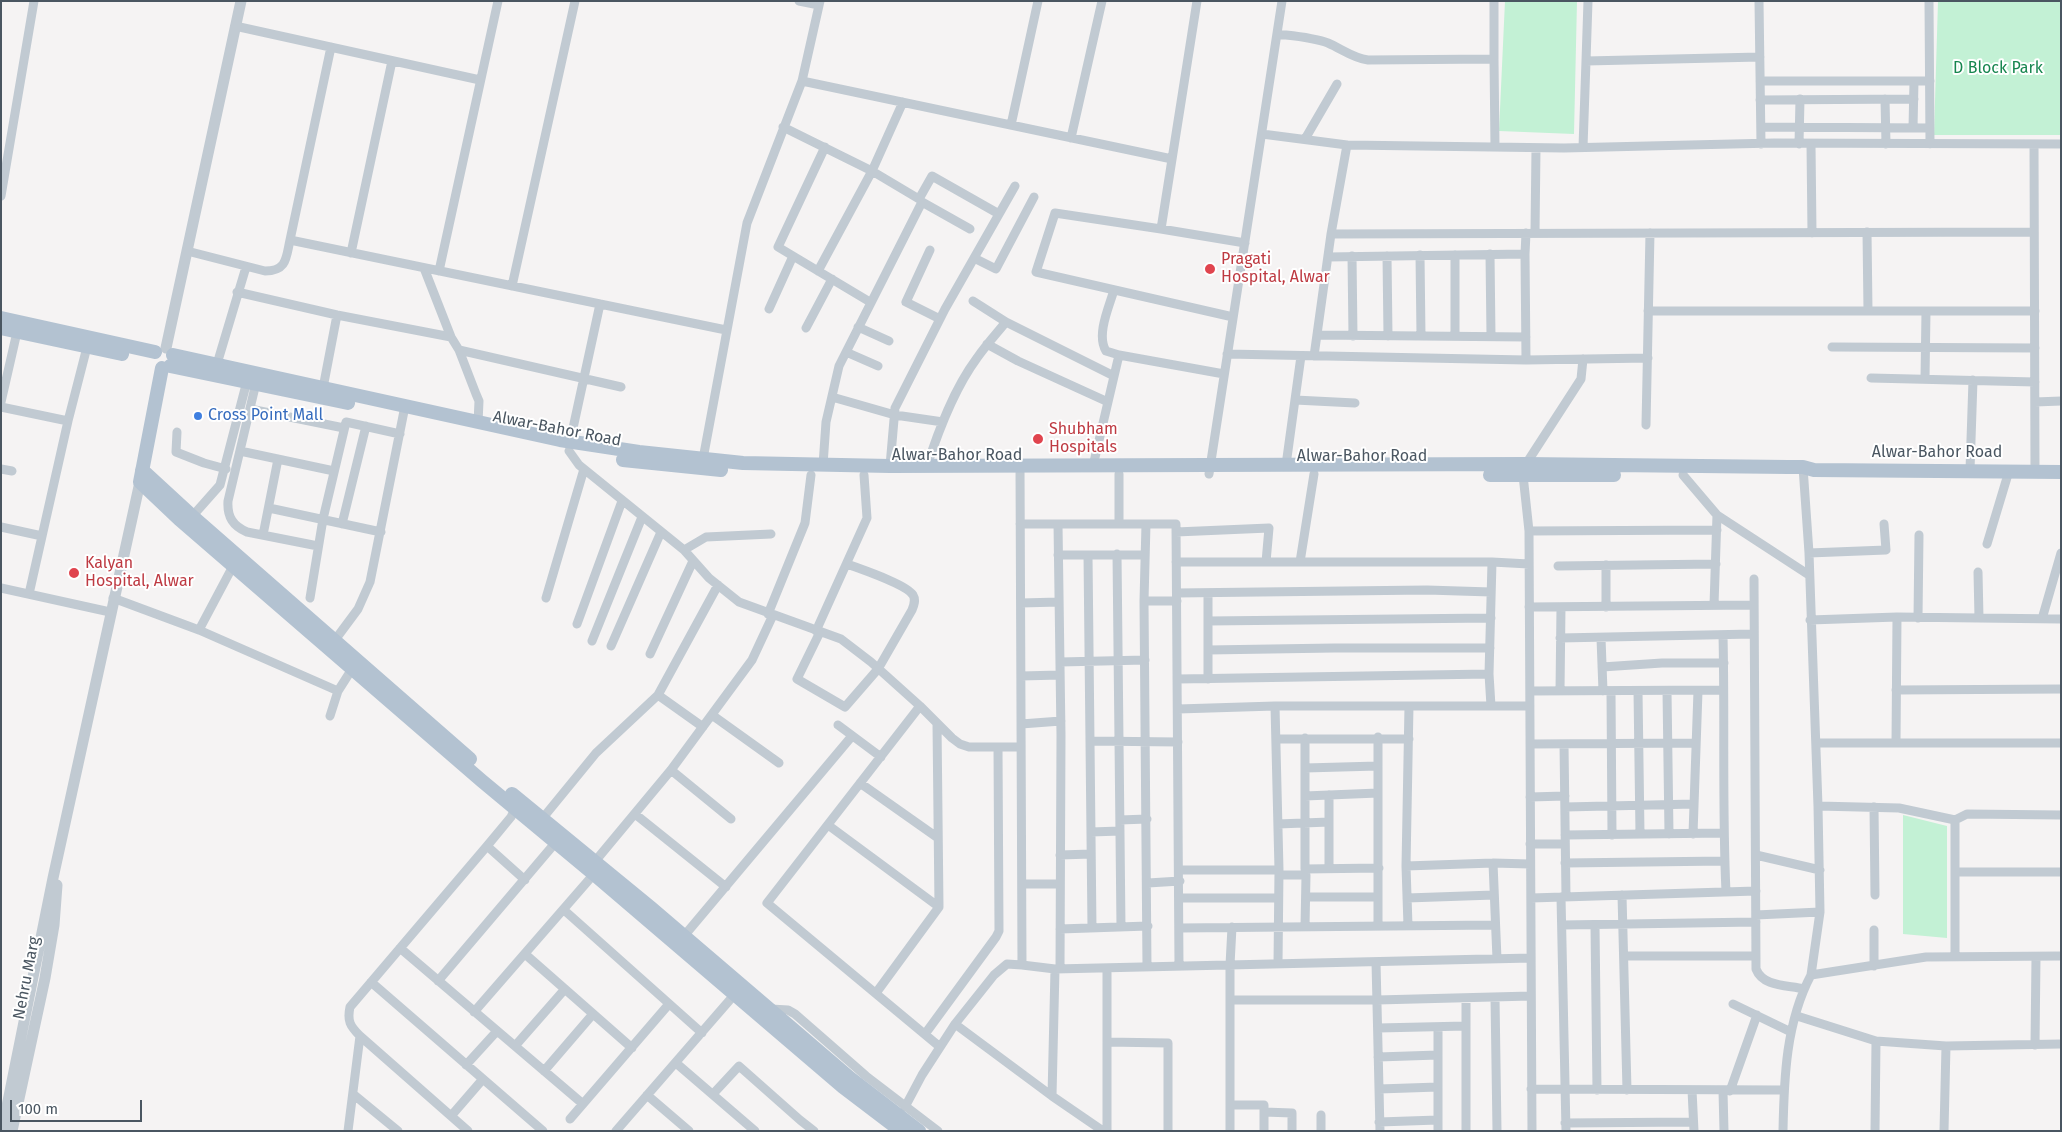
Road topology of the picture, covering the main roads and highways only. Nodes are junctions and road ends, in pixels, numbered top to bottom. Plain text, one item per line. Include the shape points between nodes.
1 (1, 318) edge
2 (1, 328) edge
3 (163, 358) junction
4 (404, 411) junction
5 (569, 447) junction
6 (1020, 470) junction
7 (1209, 470) junction
8 (1525, 470) junction
9 (1807, 470) junction
10 (2061, 472) edge
11 (188, 520) junction
12 (332, 644) junction
13 (416, 717) junction
14 (592, 869) junction
15 (785, 1029) junction
16 (901, 1131) edge
17 (920, 1131) edge

1 - 3 main road
2 - 3 main road via 87,347
3 - 4 main road, Alwar-Bahor Road via 252,382
3 - 4 main road, Alwar-Bahor Road via 218,364
3 - 11 main road via 141,476
4 - 5 main road, Alwar-Bahor Road
4 - 5 main road, Alwar-Bahor Road via 478,423
5 - 6 main road, Alwar-Bahor Road via 743,463
5 - 6 main road, Alwar-Bahor Road via 684,467 812,474
6 - 7 main road, Alwar-Bahor Road via 1119,474
6 - 7 main road, Alwar-Bahor Road via 1093,466
7 - 8 main road, Alwar-Bahor Road via 1314,474
7 - 8 main road, Alwar-Bahor Road via 1286,465
8 - 9 main road, Alwar-Bahor Road
8 - 9 main road, Alwar-Bahor Road via 1683,475
9 - 10 main road, Alwar-Bahor Road
11 - 12 main road
11 - 12 main road via 233,566
12 - 13 main road
12 - 13 main road via 352,669
13 - 14 main road via 515,809
13 - 14 main road via 542,819
14 - 15 main road via 735,994
14 - 15 main road via 684,936 771,1010
15 - 16 main road via 843,1087
15 - 17 main road

